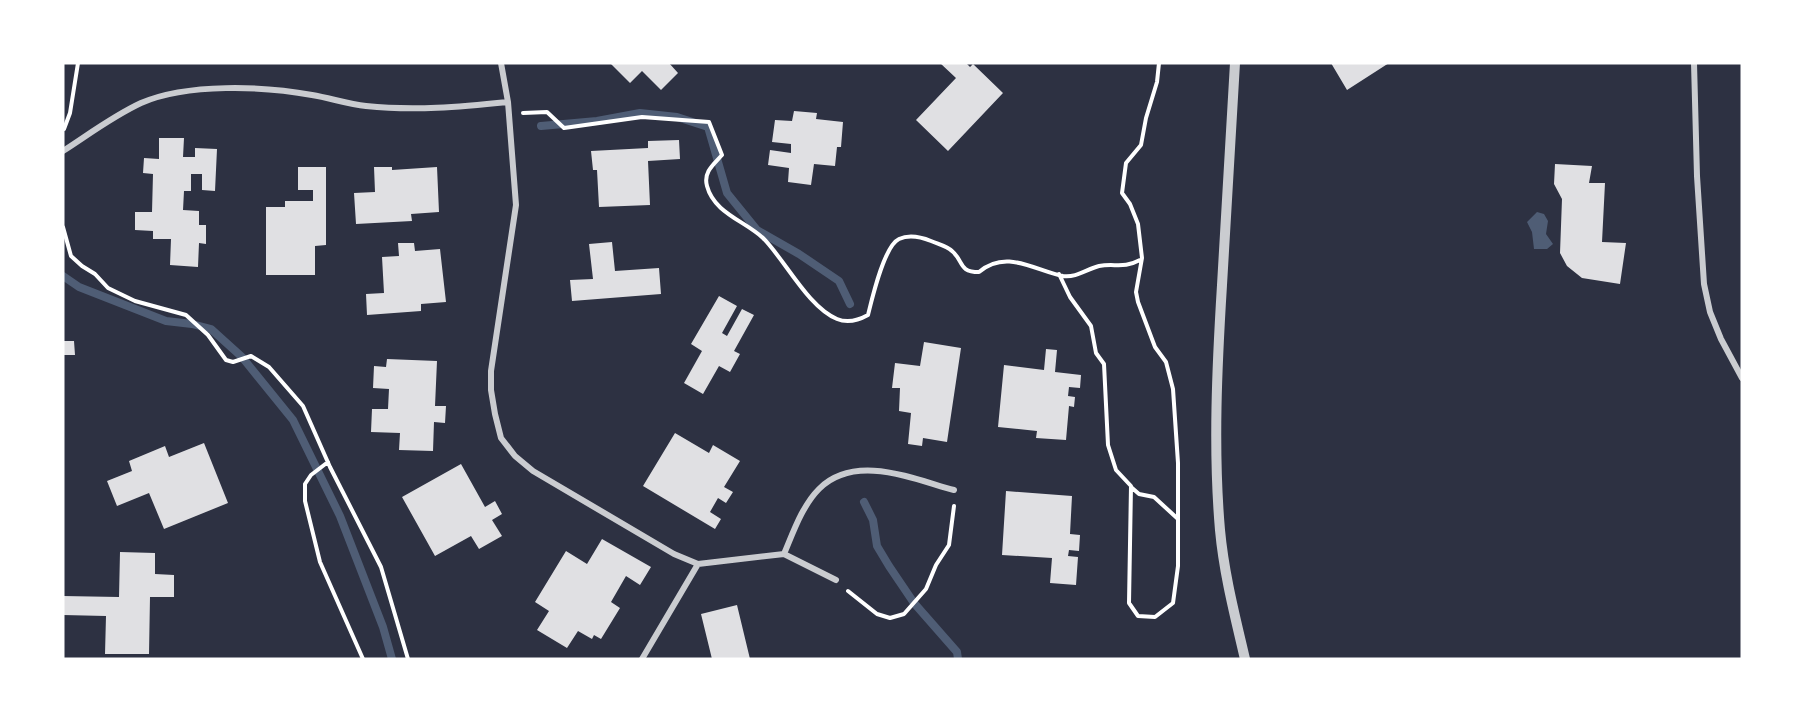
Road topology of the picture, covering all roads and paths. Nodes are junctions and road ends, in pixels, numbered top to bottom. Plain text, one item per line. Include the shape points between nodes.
1 (78, 63) edge
2 (501, 63) edge
3 (1160, 63) edge
4 (1235, 63) edge
5 (1694, 63) edge
6 (507, 102) junction
7 (508, 114) junction
8 (63, 132) edge
9 (63, 151) edge
10 (63, 227) edge
11 (1141, 260) junction
12 (1059, 274) junction
13 (1742, 378) edge
14 (327, 463) junction
15 (1131, 486) junction
16 (954, 490) joint
17 (1178, 519) junction
18 (784, 554) junction
19 (698, 564) junction
20 (836, 580) joint
21 (363, 659) edge
22 (408, 659) edge
23 (642, 659) edge
24 (1245, 659) edge

1 - 8 path
2 - 6 street
3 - 11 path via 1141,146 1126,163 1122,181 1122,193 1138,224
4 - 24 street via 1219,342 1217,479 1220,531
5 - 13 street via 1704,284 1710,312
6 - 7 street
6 - 9 street via 422,109 364,106 257,88 186,92 142,103
7 - 12 path via 546,112 564,128 642,117 709,122 722,155 706,176 707,188 725,212 762,238 822,310 838,320 858,321 868,315 889,250 898,239 920,236 954,252 969,272 979,272 1005,260
7 - 19 street via 516,205 491,372 501,438 533,471 655,544
10 - 14 path via 71,256 108,288 135,301 186,315 208,335 226,360 233,362 251,356 269,367 303,406
11 - 12 path via 1117,267 1101,266 1074,276
11 - 17 path via 1138,302 1155,347 1167,362 1173,389
12 - 15 path via 1091,326 1096,353 1104,364 1108,445 1116,470
14 - 21 path via 305,484 305,501 320,562
14 - 22 path via 381,567
15 - 17 path via 1139,494 1154,497
15 - 17 path via 1129,603 1138,616 1155,617 1173,603
16 - 18 street via 880,471 848,473 831,479 817,490
16 - 20 path via 950,545 926,589 904,614 890,618 877,614
18 - 19 street
18 - 20 street
19 - 23 street

